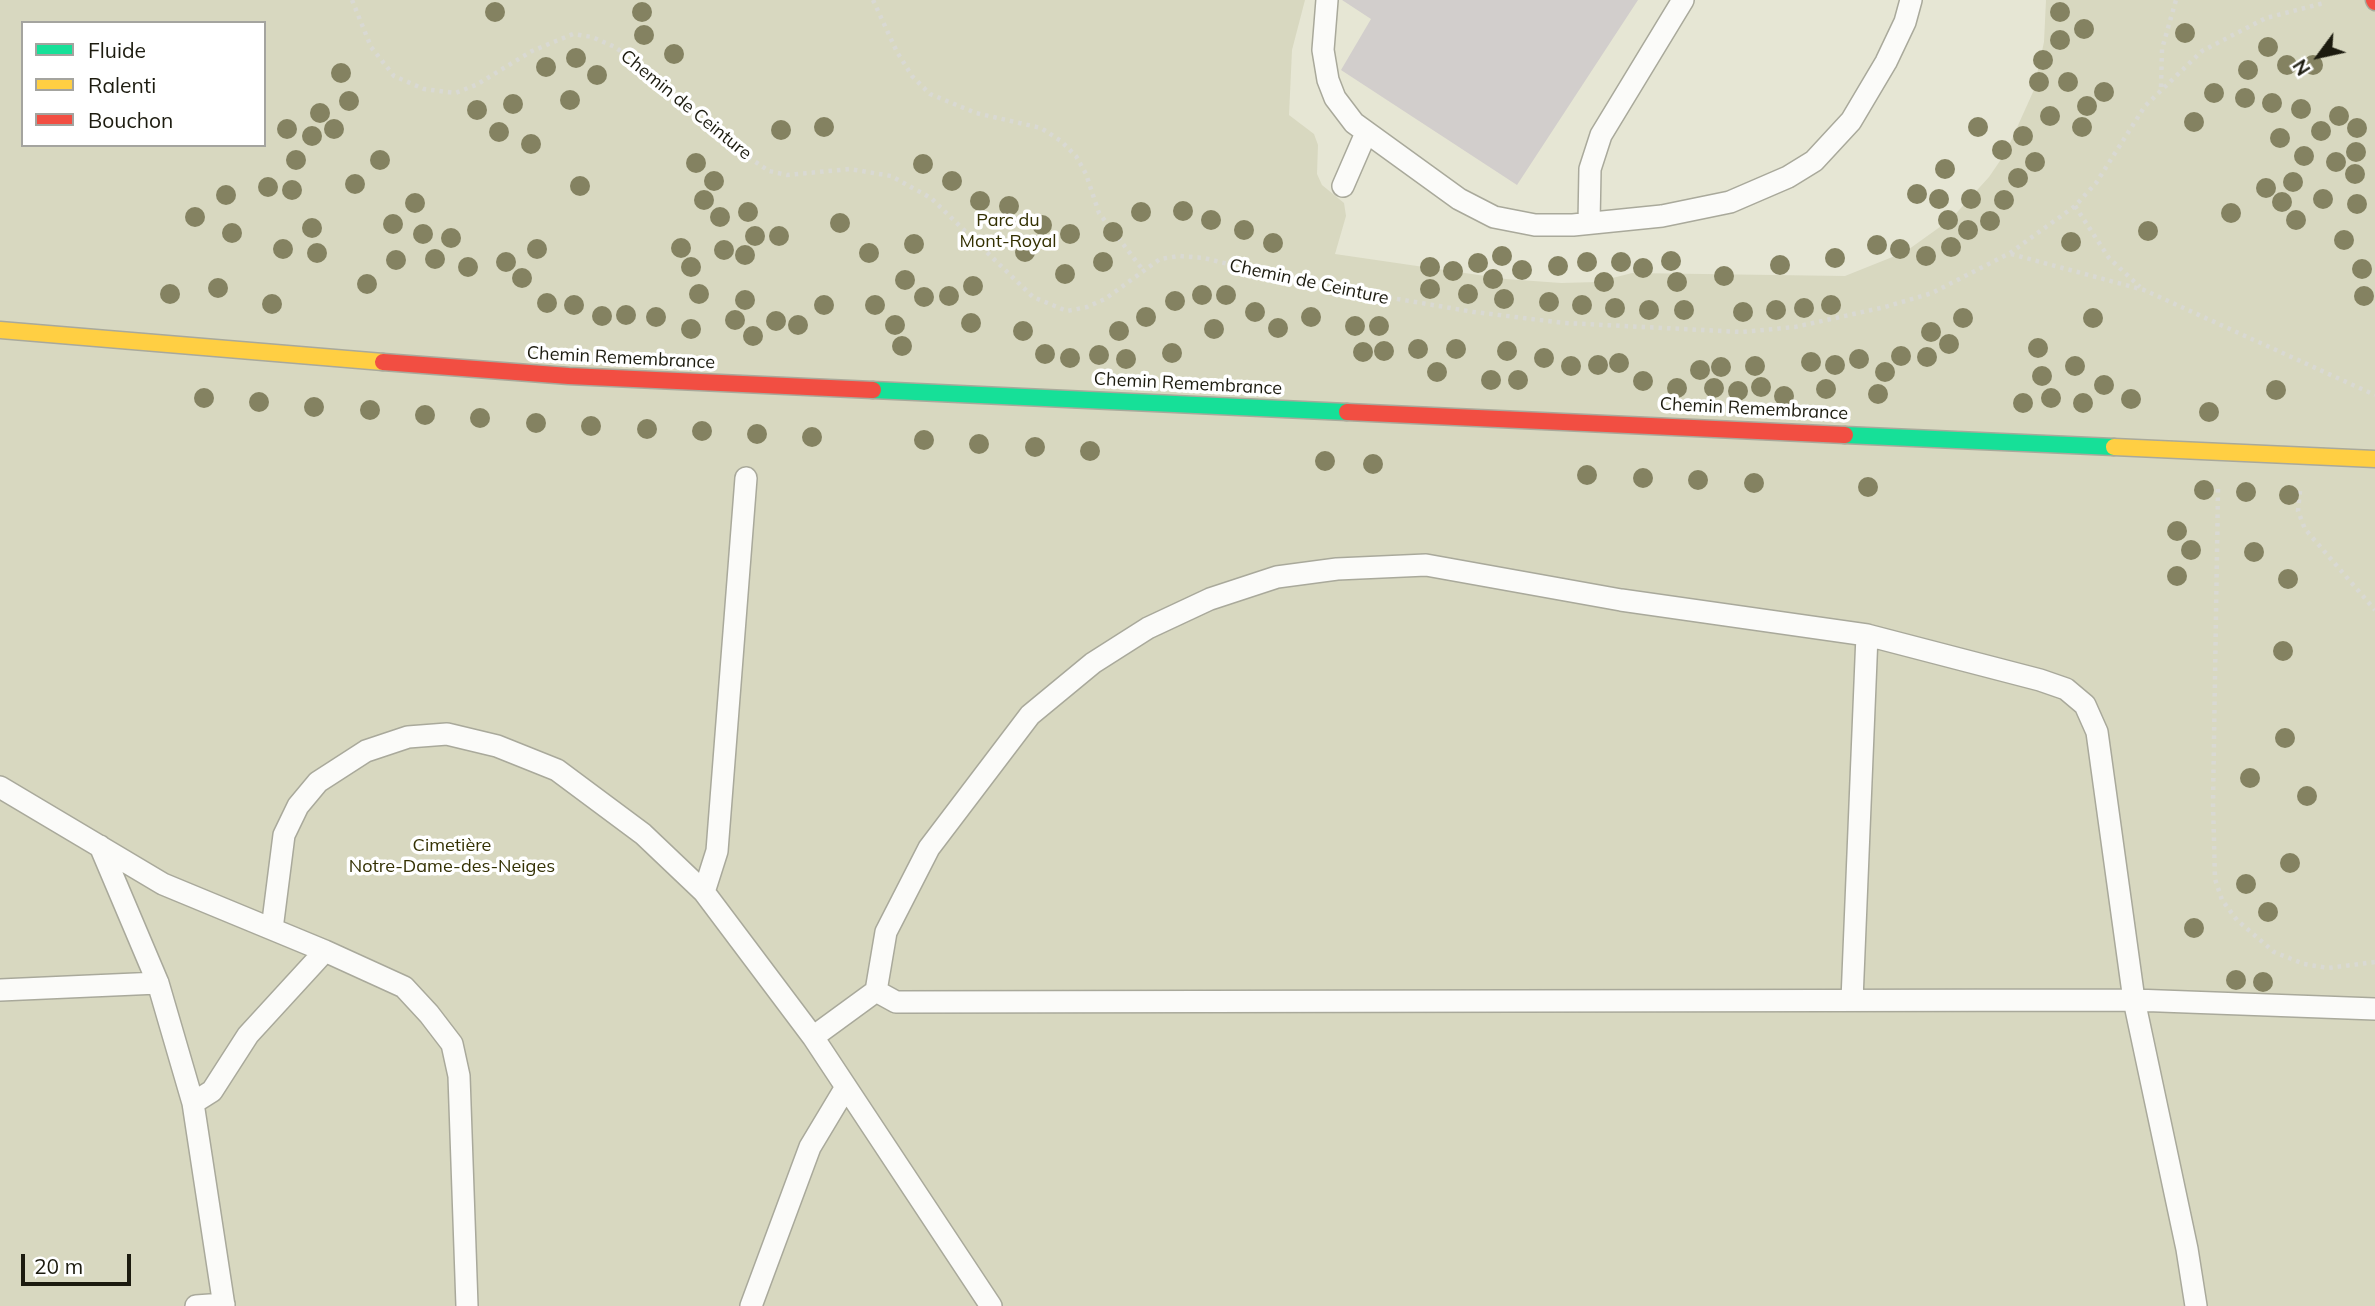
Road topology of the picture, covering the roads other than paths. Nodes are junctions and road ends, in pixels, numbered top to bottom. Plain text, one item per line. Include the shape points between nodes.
1 (1327, 0) edge
2 (1683, 0) edge
3 (1911, 0) edge
4 (1366, 133) junction
5 (1343, 186) dead end
6 (1590, 223) junction
7 (0, 330) edge
8 (2375, 458) edge
9 (746, 478) dead end
10 (1867, 635) junction
11 (0, 786) edge
12 (100, 846) junction
13 (704, 892) junction
14 (272, 929) junction
15 (325, 951) junction
16 (158, 983) junction
17 (0, 990) edge
18 (876, 991) junction
19 (1852, 1000) junction
20 (2134, 1000) junction
21 (2375, 1009) edge
22 (813, 1037) junction
23 (846, 1087) junction
24 (193, 1103) junction
25 (224, 1305) edge
26 (196, 1306) edge
27 (467, 1306) edge
28 (751, 1306) edge
29 (991, 1306) edge
30 (2196, 1306) edge

1 - 4 lane via 1323,50 1328,80 1344,111
2 - 6 lane via 1601,135 1590,169
3 - 6 lane via 1873,87 1851,121 1814,161 1763,190 1730,202 1662,216
4 - 5 lane
4 - 6 lane via 1459,199 1494,217 1535,225
7 - 8 street, Chemin Remembrance via 569,376
9 - 13 lane via 718,851
10 - 18 lane via 1621,600 1426,565 1277,577 1210,599 1148,628 1093,663 1030,715 929,848 886,932
10 - 19 lane
10 - 20 lane via 2040,680 2066,689 2085,705 2097,732
11 - 12 lane
12 - 14 lane via 163,884
12 - 16 lane
13 - 14 lane via 643,834 557,770 496,746 447,734 408,737 366,751 318,782 298,806 284,835
13 - 22 lane
14 - 15 lane
15 - 24 lane via 248,1035 212,1091
15 - 27 lane via 404,987 452,1044 458,1076
16 - 17 lane
16 - 24 lane
18 - 19 lane via 896,1002
18 - 22 lane
19 - 20 lane
20 - 21 lane
20 - 30 lane
22 - 23 lane
23 - 28 lane via 810,1147
23 - 29 lane
24 - 25 lane
25 - 26 lane

